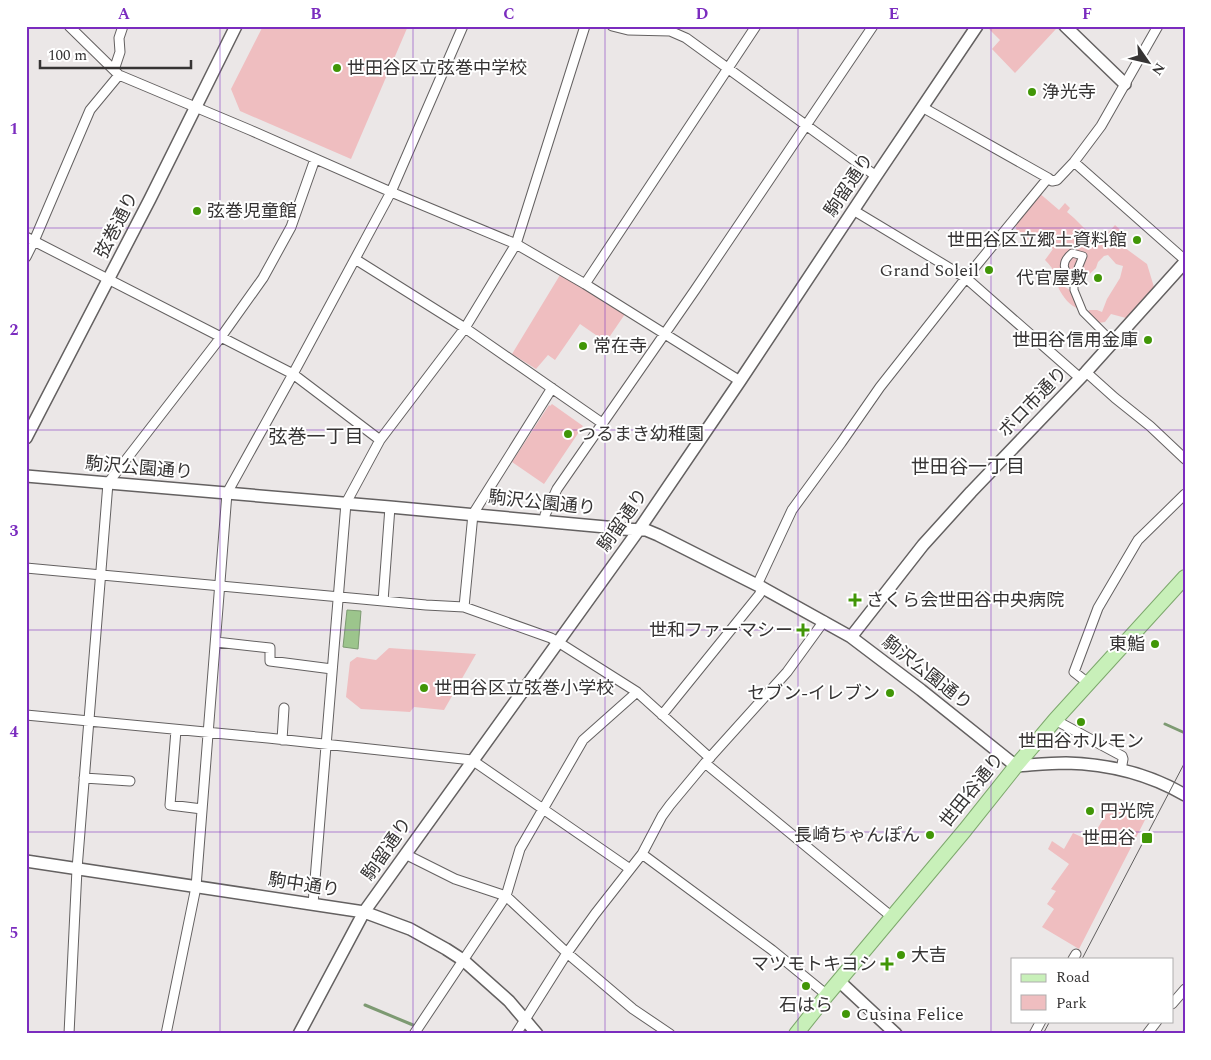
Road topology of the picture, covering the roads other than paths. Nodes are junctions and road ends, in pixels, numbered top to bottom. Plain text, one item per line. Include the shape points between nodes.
1 (69, 26) edge
2 (123, 26) edge
3 (236, 26) edge
4 (463, 26) edge
5 (585, 26) edge
6 (612, 26) edge
7 (756, 26) edge
8 (873, 26) edge
9 (977, 26) edge
10 (1158, 26) edge
11 (1068, 27) edge
12 (672, 29) edge
13 (728, 68) junction
14 (116, 72) junction
15 (1125, 84) junction
16 (195, 107) junction
17 (922, 107) junction
18 (806, 125) junction
19 (315, 159) junction
20 (1074, 162) junction
21 (876, 176) junction
22 (1048, 178) junction
23 (391, 192) junction
24 (853, 210) junction
25 (30, 239) edge
26 (516, 244) junction
27 (26, 257) edge
28 (355, 259) junction
29 (1185, 261) edge
30 (966, 278) junction
31 (1074, 278) dead end
32 (109, 279) junction
33 (586, 284) junction
34 (464, 328) junction
35 (664, 334) junction
36 (221, 337) junction
37 (1113, 342) junction
38 (293, 374) junction
39 (1083, 375) junction
40 (740, 381) junction
41 (552, 388) junction
42 (602, 423) junction
43 (26, 438) edge
44 (380, 440) junction
45 (1185, 460) edge
46 (26, 476) edge
47 (108, 483) junction
48 (227, 493) junction
49 (1185, 494) edge
50 (346, 503) junction
51 (390, 507) junction
52 (473, 514) junction
53 (544, 521) junction
54 (638, 530) junction
55 (26, 568) edge
56 (101, 574) junction
57 (1185, 577) edge
58 (220, 586) junction
59 (760, 587) junction
60 (338, 597) junction
61 (383, 601) junction
62 (464, 606) junction
63 (824, 621) junction
64 (851, 637) junction
65 (216, 642) junction
66 (558, 642) junction
67 (332, 669) junction
68 (1088, 684) junction
69 (637, 692) junction
70 (284, 708) dead end
71 (26, 715) edge
72 (662, 715) junction
73 (1055, 720) junction
74 (88, 721) junction
75 (176, 730) junction
76 (208, 733) junction
77 (282, 740) junction
78 (326, 745) junction
79 (472, 760) junction
80 (708, 760) junction
81 (1016, 766) junction
82 (1121, 770) junction
83 (84, 778) junction
84 (130, 781) dead end
85 (1185, 796) edge
86 (202, 809) junction
87 (543, 809) junction
88 (405, 854) junction
89 (642, 854) junction
90 (26, 861) edge
91 (77, 868) junction
92 (630, 869) junction
93 (196, 887) junction
94 (506, 896) junction
95 (313, 904) junction
96 (364, 912) junction
97 (892, 917) junction
98 (567, 954) junction
99 (462, 960) junction
100 (839, 981) junction
101 (1185, 989) edge
102 (827, 995) junction
103 (1174, 1002) edge
104 (526, 1020) junction
105 (1040, 1022) edge
106 (1157, 1022) edge
107 (69, 1034) edge
108 (166, 1034) edge
109 (299, 1034) edge
110 (414, 1034) edge
111 (516, 1034) edge
112 (537, 1034) edge
113 (670, 1034) edge
114 (796, 1034) edge
115 (896, 1034) edge
116 (1034, 1034) edge
117 (1147, 1034) edge

1 - 14 street
2 - 14 street
3 - 16 street, 弦巻通り
4 - 23 street
5 - 26 street
6 - 12 street via 628,30
7 - 13 street
8 - 18 street
9 - 17 street, 駒留通り
10 - 15 street
11 - 15 street
12 - 13 street
13 - 18 street
13 - 33 street
14 - 16 street
14 - 25 street via 90,110
15 - 20 street via 1101,126
16 - 19 street
16 - 32 street, 弦巻通り
17 - 21 street, 駒留通り
17 - 22 street
18 - 21 street
18 - 35 street
19 - 23 street
19 - 36 street via 291,227 263,278
20 - 22 street via 1057,180
20 - 29 street
21 - 24 street, 駒留通り
22 - 30 street
23 - 26 street
23 - 28 street
24 - 30 street
24 - 40 street, 駒留通り
25 - 27 street
25 - 32 street
26 - 33 street
26 - 34 street
28 - 34 street
28 - 38 street
29 - 37 street, ボロ市通り
30 - 39 street
30 - 59 street via 880,387 792,510
31 - 37 street via 1074,290 1083,312
32 - 36 street
32 - 43 street, 弦巻通り
33 - 35 street
34 - 41 street
34 - 44 street
35 - 40 street
35 - 42 street
36 - 38 street
36 - 47 street
37 - 39 street, ボロ市通り
38 - 44 street
38 - 48 street
39 - 45 street via 1150,426
39 - 64 street, ボロ市通り via 924,545
40 - 54 street, 駒留通り
41 - 42 street
41 - 52 street
42 - 53 street via 557,489
44 - 50 street
46 - 47 street, 駒沢公園通り
47 - 48 street, 駒沢公園通り
47 - 56 street
48 - 50 street, 駒沢公園通り
48 - 58 street
49 - 68 street via 1138,540 1098,608 1074,672
50 - 51 street, 駒沢公園通り
50 - 60 street
51 - 52 street, 駒沢公園通り
51 - 61 street
52 - 53 street, 駒沢公園通り
52 - 62 street
53 - 54 street, 駒沢公園通り
54 - 59 street, 駒沢公園通り via 658,534
54 - 66 street, 駒留通り
55 - 56 street
56 - 58 street
56 - 74 street
57 - 68 main road, 世田谷通り
58 - 60 street
58 - 65 street
59 - 63 street, 駒沢公園通り
59 - 72 street via 759,596
60 - 61 street
60 - 67 street
61 - 62 street
62 - 66 street
63 - 64 street, 駒沢公園通り
63 - 80 street via 787,672
64 - 81 street, 駒沢公園通り
65 - 67 street via 270,648 270,660
65 - 76 street
66 - 69 street
66 - 79 street, 駒留通り
67 - 78 street
68 - 73 main road, 世田谷通り
69 - 72 street
69 - 87 street via 583,740
70 - 77 street
71 - 74 street
72 - 80 street
73 - 81 main road, 世田谷通り
73 - 82 street via 1122,756
74 - 75 street
74 - 83 street
75 - 76 street
75 - 86 street via 170,805
76 - 77 street
76 - 86 street
77 - 78 street
78 - 79 street
78 - 95 street
79 - 87 street
79 - 88 street, 駒留通り
80 - 89 street via 662,816
80 - 97 street
81 - 82 street via 1066,764
81 - 97 main road, 世田谷通り
82 - 85 street via 1148,778
83 - 84 street
83 - 91 street
86 - 93 street
87 - 92 street
87 - 94 street via 520,849
88 - 94 street via 455,879
88 - 96 street, 駒留通り
89 - 92 street
89 - 102 street
90 - 91 street, 駒中通り
91 - 93 street, 駒中通り
91 - 107 street
92 - 98 street
93 - 95 street, 駒中通り
93 - 108 street
94 - 98 street
94 - 99 street
95 - 96 street, 駒中通り
96 - 99 street, 駒中通り via 410,929
96 - 109 street, 駒留通り
97 - 100 main road, 世田谷通り
98 - 104 street
98 - 113 street via 633,1009
99 - 104 street, 駒中通り
99 - 110 street
100 - 102 main road, 世田谷通り
100 - 115 street
101 - 103 street
102 - 114 main road, 世田谷通り
104 - 111 street
104 - 112 street, 駒中通り
105 - 116 street
106 - 117 street

